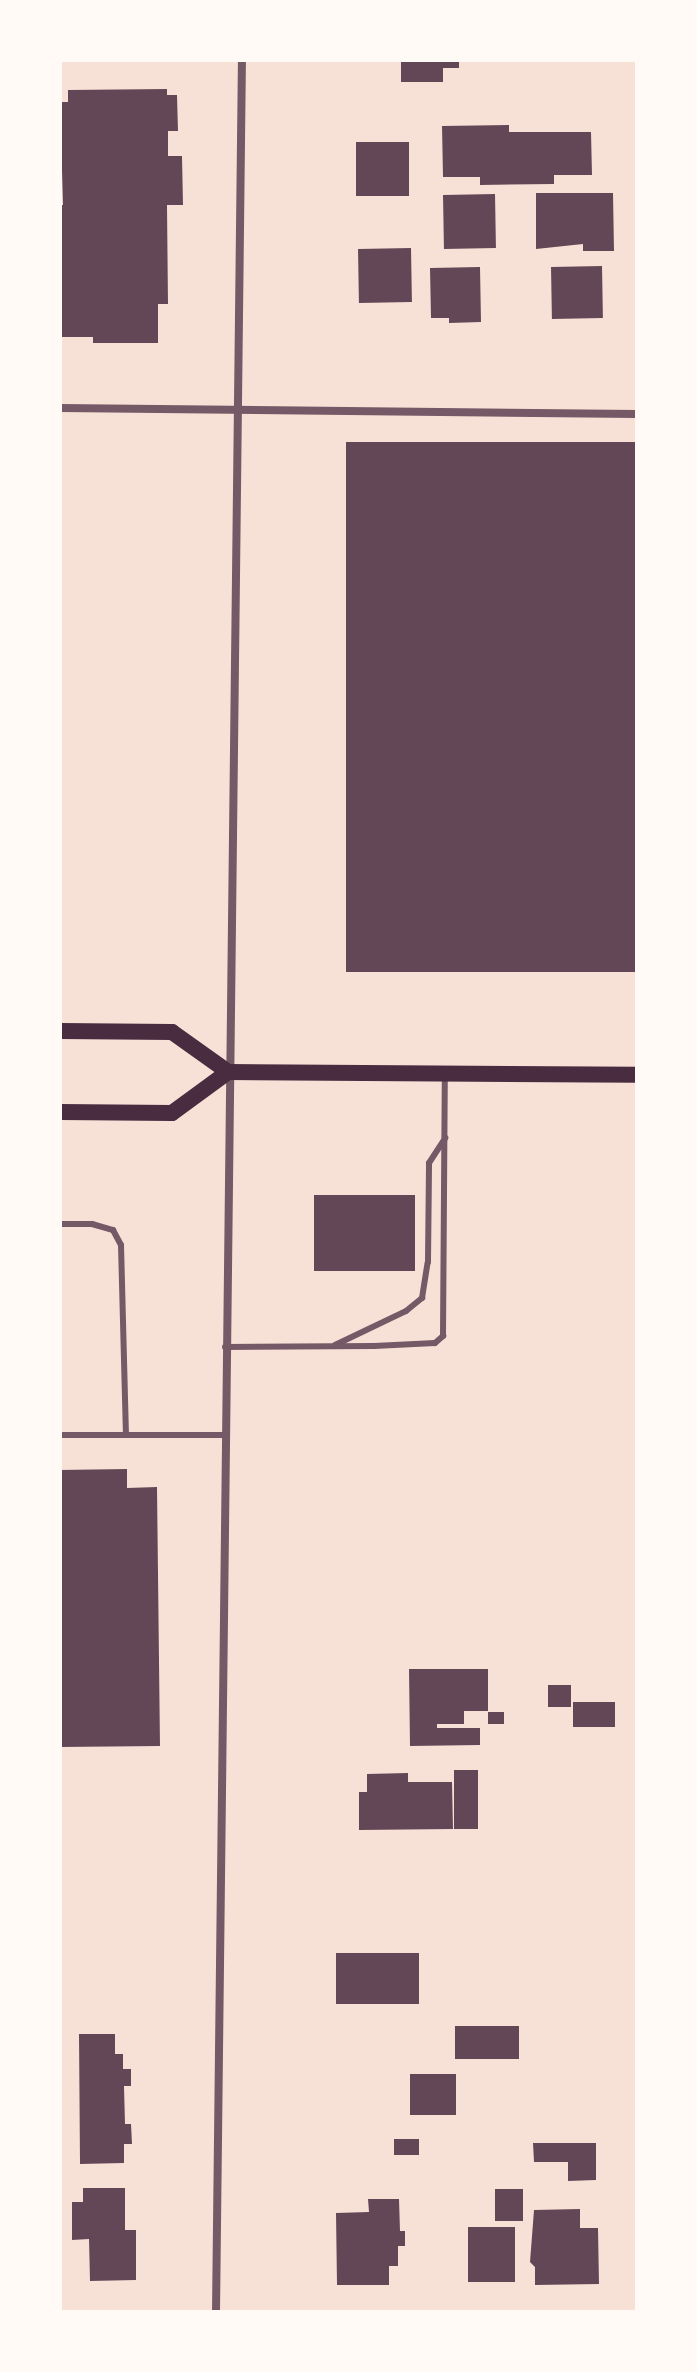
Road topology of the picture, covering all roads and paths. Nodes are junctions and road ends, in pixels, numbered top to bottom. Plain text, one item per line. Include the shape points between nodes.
1 (242, 60) edge
2 (60, 408) edge
3 (239, 410) junction
4 (637, 414) edge
5 (60, 1031) edge
6 (228, 1072) junction
7 (445, 1074) junction
8 (637, 1075) edge
9 (60, 1112) edge
10 (445, 1138) junction
11 (60, 1224) edge
12 (332, 1346) junction
13 (225, 1347) junction
14 (126, 1434) junction
15 (60, 1435) edge
16 (224, 1435) junction
17 (216, 2312) edge

1 - 3 street
2 - 3 street
3 - 4 street
3 - 6 street
5 - 6 main road via 172,1032
6 - 7 main road
6 - 9 main road via 172,1113
6 - 13 street
7 - 8 main road
7 - 10 lane
10 - 12 lane via 429,1163 428,1262 422,1298
10 - 12 lane via 443,1336 435,1343
11 - 14 lane via 113,1230 121,1245
12 - 13 lane
13 - 16 street
14 - 15 lane
14 - 16 lane
16 - 17 street

